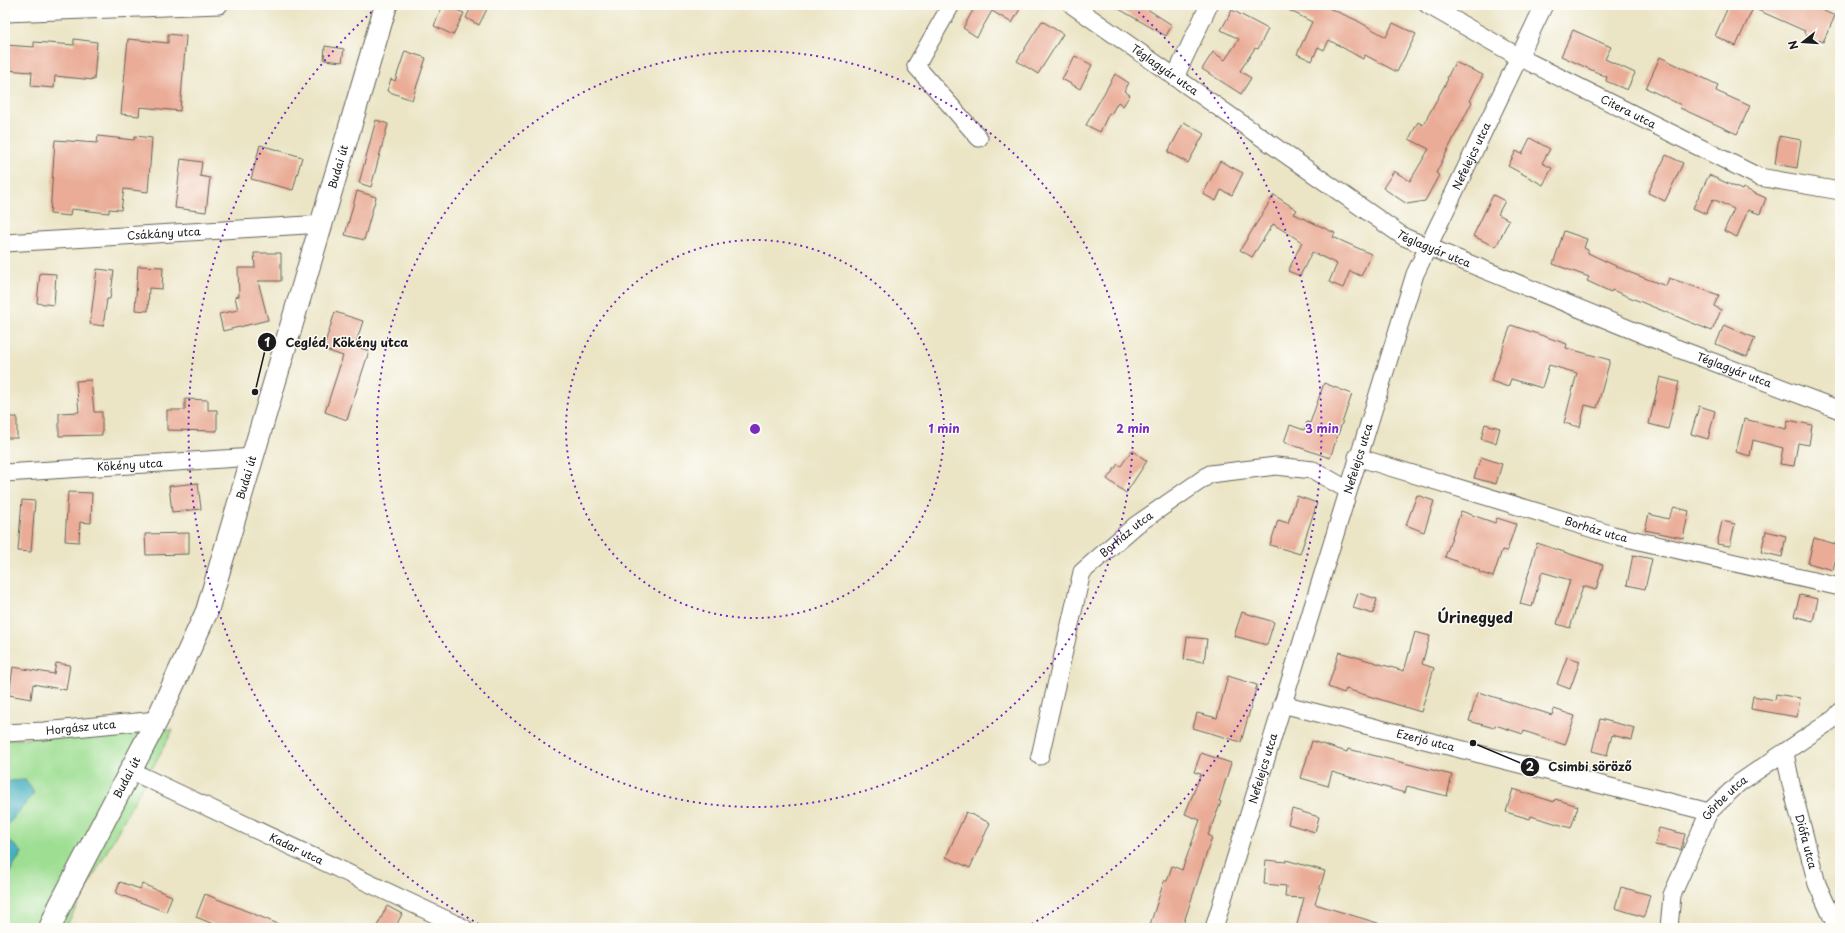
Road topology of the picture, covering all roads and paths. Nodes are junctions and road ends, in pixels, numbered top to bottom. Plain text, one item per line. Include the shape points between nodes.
1 (218, 5) edge
2 (386, 5) edge
3 (951, 5) edge
4 (1072, 5) edge
5 (1209, 5) edge
6 (1428, 5) edge
7 (1544, 5) edge
8 (5, 13) edge
9 (1519, 57) junction
10 (1175, 78) junction
11 (979, 138) dead end
12 (1840, 191) edge
13 (323, 224) junction
14 (5, 243) edge
15 (1428, 247) junction
16 (1840, 410) edge
17 (254, 457) junction
18 (1357, 457) junction
19 (5, 473) edge
20 (1348, 490) junction
21 (1840, 587) edge
22 (1282, 704) junction
23 (1840, 712) edge
24 (156, 720) junction
25 (5, 733) edge
26 (1786, 753) junction
27 (1040, 756) dead end
28 (129, 770) junction
29 (1709, 812) junction
30 (50, 928) edge
31 (464, 928) edge
32 (1214, 928) edge
33 (1669, 928) edge
34 (1837, 928) edge

1 - 8 street
2 - 13 street, Budai út
3 - 11 street via 916,66
4 - 10 street, Téglagyár utca
5 - 10 street
6 - 9 street, Citera utca
7 - 9 street, Nefelejcs utca
9 - 12 street, Citera utca via 1760,177
9 - 15 street, Nefelejcs utca
10 - 15 street, Téglagyár utca via 1404,237
13 - 14 street, Csákány utca
13 - 17 street, Budai út
15 - 16 street, Téglagyár utca via 1676,348
15 - 18 street, Nefelejcs utca via 1415,274
17 - 19 street, Kökény utca
17 - 24 street, Budai út via 207,611
18 - 20 street, Nefelejcs utca
18 - 21 street, Borház utca via 1613,535
20 - 22 street, Nefelejcs utca
20 - 27 street, Borház utca via 1313,470 1276,466 1210,474 1136,525 1082,572
22 - 29 street, Ezerjó utca
22 - 32 street, Nefelejcs utca
23 - 26 street, Görbe utca
24 - 25 street, Horgász utca
24 - 28 street, Budai út
26 - 29 street, Görbe utca via 1738,783
26 - 34 street, Diófa utca via 1791,784 1817,884
28 - 30 street, Budai út
28 - 31 street, Kadar utca
29 - 33 street, Görbe utca via 1672,895

